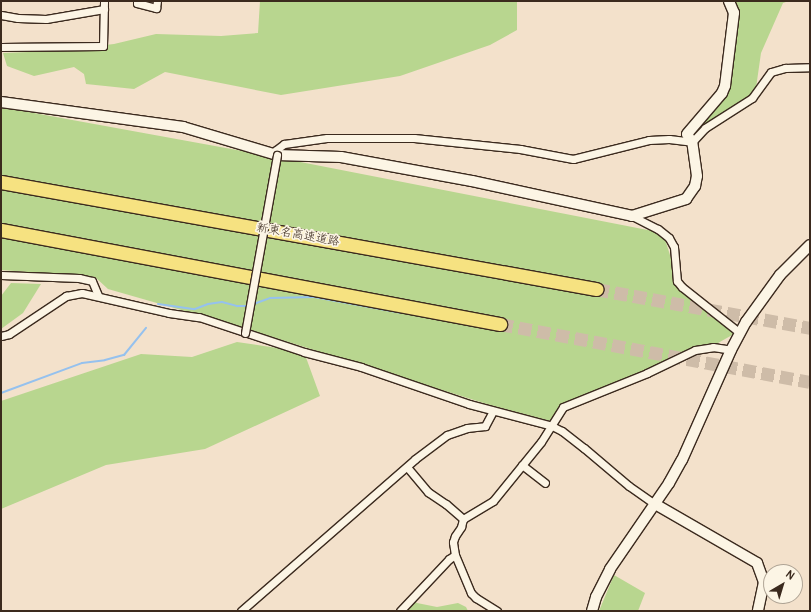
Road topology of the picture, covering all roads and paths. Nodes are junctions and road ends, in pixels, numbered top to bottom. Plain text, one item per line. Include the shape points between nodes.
1 (104, 1) edge
2 (137, 1) edge
3 (157, 1) edge
4 (729, 1) edge
5 (104, 10) junction
6 (1, 15) edge
7 (1, 48) edge
8 (810, 68) edge
9 (1, 102) edge
10 (692, 142) junction
11 (277, 155) junction
12 (1, 182) edge
13 (632, 216) junction
14 (1, 230) edge
15 (810, 245) edge
16 (1, 275) edge
17 (596, 289) tunnel mouth
18 (98, 295) junction
19 (500, 324) tunnel mouth
20 (245, 333) junction
21 (740, 333) junction
22 (1, 336) edge
23 (731, 350) junction
24 (493, 411) junction
25 (552, 426) junction
26 (522, 465) junction
27 (406, 467) junction
28 (545, 483) dead end
29 (655, 504) junction
30 (463, 519) junction
31 (455, 555) junction
32 (242, 611) edge
33 (400, 611) edge
34 (497, 611) edge
35 (592, 611) edge
36 (758, 611) edge

1 - 5 street
2 - 3 street via 137,4 156,8
4 - 10 street via 734,13 725,86 687,134
5 - 6 street via 46,19
5 - 7 street via 103,46
8 - 10 street via 786,68 771,72 752,98 705,128
9 - 11 street via 183,128
10 - 11 street via 649,140 573,159 520,149 414,138 327,138 284,144 276,150
10 - 13 street via 697,176 691,193 686,199
11 - 13 street via 341,157 472,181
11 - 20 street, bridge
12 - 17 highway, 新東名高速道路
13 - 21 street via 658,229 669,238 674,247 677,282
14 - 19 highway
15 - 21 street via 780,275
16 - 18 street via 79,278 92,281
18 - 20 street via 169,313 199,317
18 - 22 street via 82,293 66,296 9,334
20 - 24 street via 361,367
21 - 23 street
23 - 25 street via 713,347 681,355 647,373 563,407
23 - 29 street via 682,460
24 - 25 street
24 - 27 street via 485,426 467,428 447,435
25 - 26 street
25 - 29 street via 562,431
26 - 28 street
26 - 30 street via 493,501
27 - 30 street via 428,492
27 - 32 street
29 - 35 street via 610,569
29 - 36 street via 757,563 764,582
30 - 31 street via 453,542
31 - 33 street
31 - 34 street via 471,593

